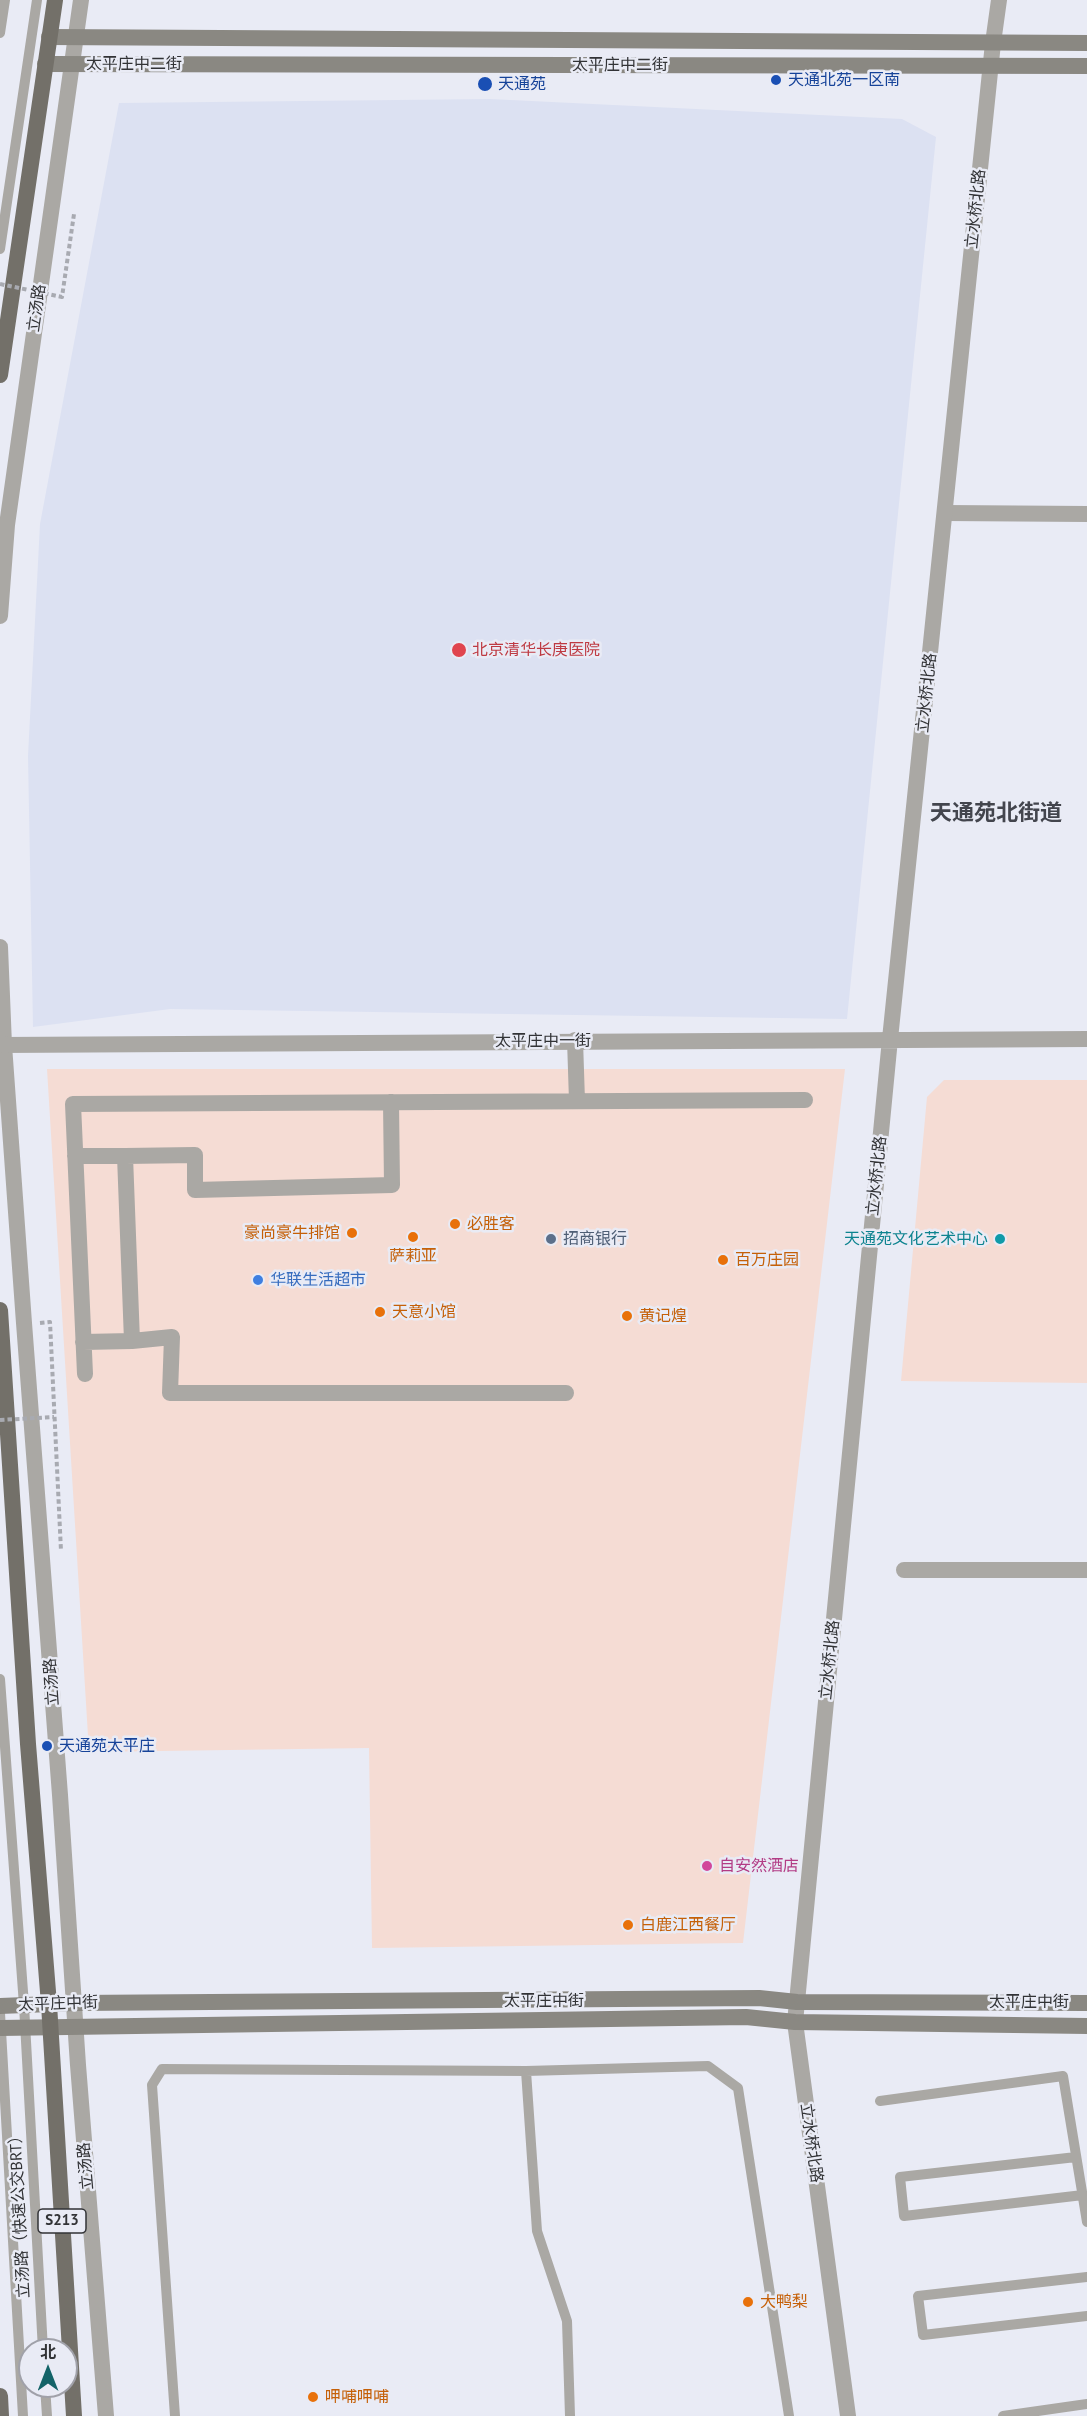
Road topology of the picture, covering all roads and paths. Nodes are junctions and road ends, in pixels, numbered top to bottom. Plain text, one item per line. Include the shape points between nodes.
1 (5, 0) edge
2 (37, 0) edge
3 (55, 0) edge
4 (81, 0) edge
5 (999, 0) edge
6 (0, 33) edge
7 (49, 37) junction
8 (75, 37) junction
9 (993, 43) junction
10 (1087, 43) edge
11 (45, 64) junction
12 (72, 64) junction
13 (991, 66) junction
14 (1087, 66) edge
15 (74, 214) dead end
16 (0, 249) edge
17 (0, 284) edge
18 (0, 375) edge
19 (945, 513) junction
20 (1087, 514) edge
21 (0, 616) edge
22 (0, 947) edge
23 (890, 1039) junction
24 (1087, 1039) edge
25 (575, 1040) junction
26 (2, 1044) edge
27 (805, 1100) dead end
28 (577, 1101) junction
29 (391, 1102) junction
30 (75, 1156) junction
31 (126, 1156) junction
32 (0, 1310) edge
33 (50, 1322) dead end
34 (132, 1341) junction
35 (83, 1342) junction
36 (85, 1374) dead end
37 (566, 1393) dead end
38 (54, 1417) junction
39 (0, 1420) edge
40 (61, 1556) dead end
41 (904, 1570) dead end
42 (1087, 1570) edge
43 (0, 1678) edge
44 (796, 2002) junction
45 (75, 2003) junction
46 (1087, 2003) edge
47 (49, 2004) junction
48 (24, 2005) junction
49 (0, 2006) edge
50 (0, 2013) edge
51 (795, 2022) junction
52 (76, 2026) junction
53 (1087, 2026) edge
54 (25, 2027) junction
55 (50, 2027) junction
56 (0, 2028) edge
57 (526, 2071) junction
58 (880, 2101) dead end
59 (1076, 2157) junction
60 (1083, 2195) junction
61 (1087, 2222) edge
62 (1087, 2277) edge
63 (1087, 2316) edge
64 (42, 2338) edge
65 (0, 2396) edge
66 (46, 2398) edge
67 (1087, 2404) edge
68 (1, 2416) edge
69 (23, 2416) edge
70 (47, 2416) edge
71 (74, 2416) edge
72 (106, 2416) edge
73 (175, 2416) edge
74 (570, 2416) edge
75 (789, 2416) edge
76 (848, 2416) edge
77 (1003, 2416) edge

1 - 6 lane
2 - 16 lane
3 - 7 main road, 立汤路
4 - 8 street, 立汤路
5 - 9 street, 立水桥北路
7 - 8 main road, 太平庄中二街
7 - 11 main road, 立汤路
8 - 9 main road, 太平庄中二街
8 - 12 street, 立汤路
9 - 10 main road, 太平庄中二街
9 - 13 street, 立水桥北路
11 - 12 main road, 太平庄中二街
11 - 18 main road, 立汤路
12 - 13 main road, 太平庄中二街
12 - 21 street, 立汤路 via 7,525
13 - 14 main road, 太平庄中二街
13 - 19 street, 立水桥北路
15 - 17 path, bridge via 62,297
19 - 20 street
19 - 23 street, 立水桥北路
22 - 26 street, 立汤路 / S213
23 - 24 street, 太平庄中一街
23 - 25 street, 太平庄中一街
23 - 44 street, 立水桥北路
25 - 26 street, 太平庄中一街
25 - 28 street
26 - 45 street, 立汤路 / S213
27 - 28 street
28 - 29 street
29 - 30 street via 73,1104
29 - 31 street via 392,1185 195,1190 195,1155
30 - 31 street
30 - 35 street
31 - 34 street
32 - 47 main road, 立汤路 / S213
33 - 38 path
34 - 35 street
34 - 37 street via 172,1337 170,1393
35 - 36 street
38 - 39 path, bridge
38 - 40 path
41 - 42 street
43 - 48 lane, 立汤路（快速公交BRT）
44 - 45 main road, 太平庄中街 via 759,1998
44 - 46 main road, 太平庄中街
44 - 51 street, 立水桥北路
45 - 47 main road, 太平庄中街
45 - 52 street, 立汤路 / S213
47 - 48 main road, 太平庄中街
47 - 55 main road, 立汤路 / S213
48 - 49 main road, 太平庄中街
48 - 54 lane, 立汤路（快速公交BRT）
50 - 56 lane, 立汤路（快速公交BRT）
51 - 52 main road, 太平庄中街 via 746,2017
51 - 53 main road, 太平庄中街
51 - 76 street, 立水桥北路
52 - 55 main road, 太平庄中街
52 - 72 street, 立汤路 / S213
54 - 55 main road, 太平庄中街
54 - 56 main road, 太平庄中街
54 - 64 lane, 立汤路（快速公交BRT）
55 - 71 main road, 立汤路 / S213
56 - 69 lane, 立汤路（快速公交BRT）
57 - 73 lane via 162,2069 152,2085
57 - 74 lane via 537,2231 567,2321
57 - 75 lane via 708,2066 738,2088
58 - 59 lane via 1063,2076
59 - 60 lane
59 - 60 lane via 900,2178 904,2216
60 - 61 lane
62 - 63 lane via 918,2296 923,2335
65 - 68 main road
66 - 70 lane
67 - 77 lane

